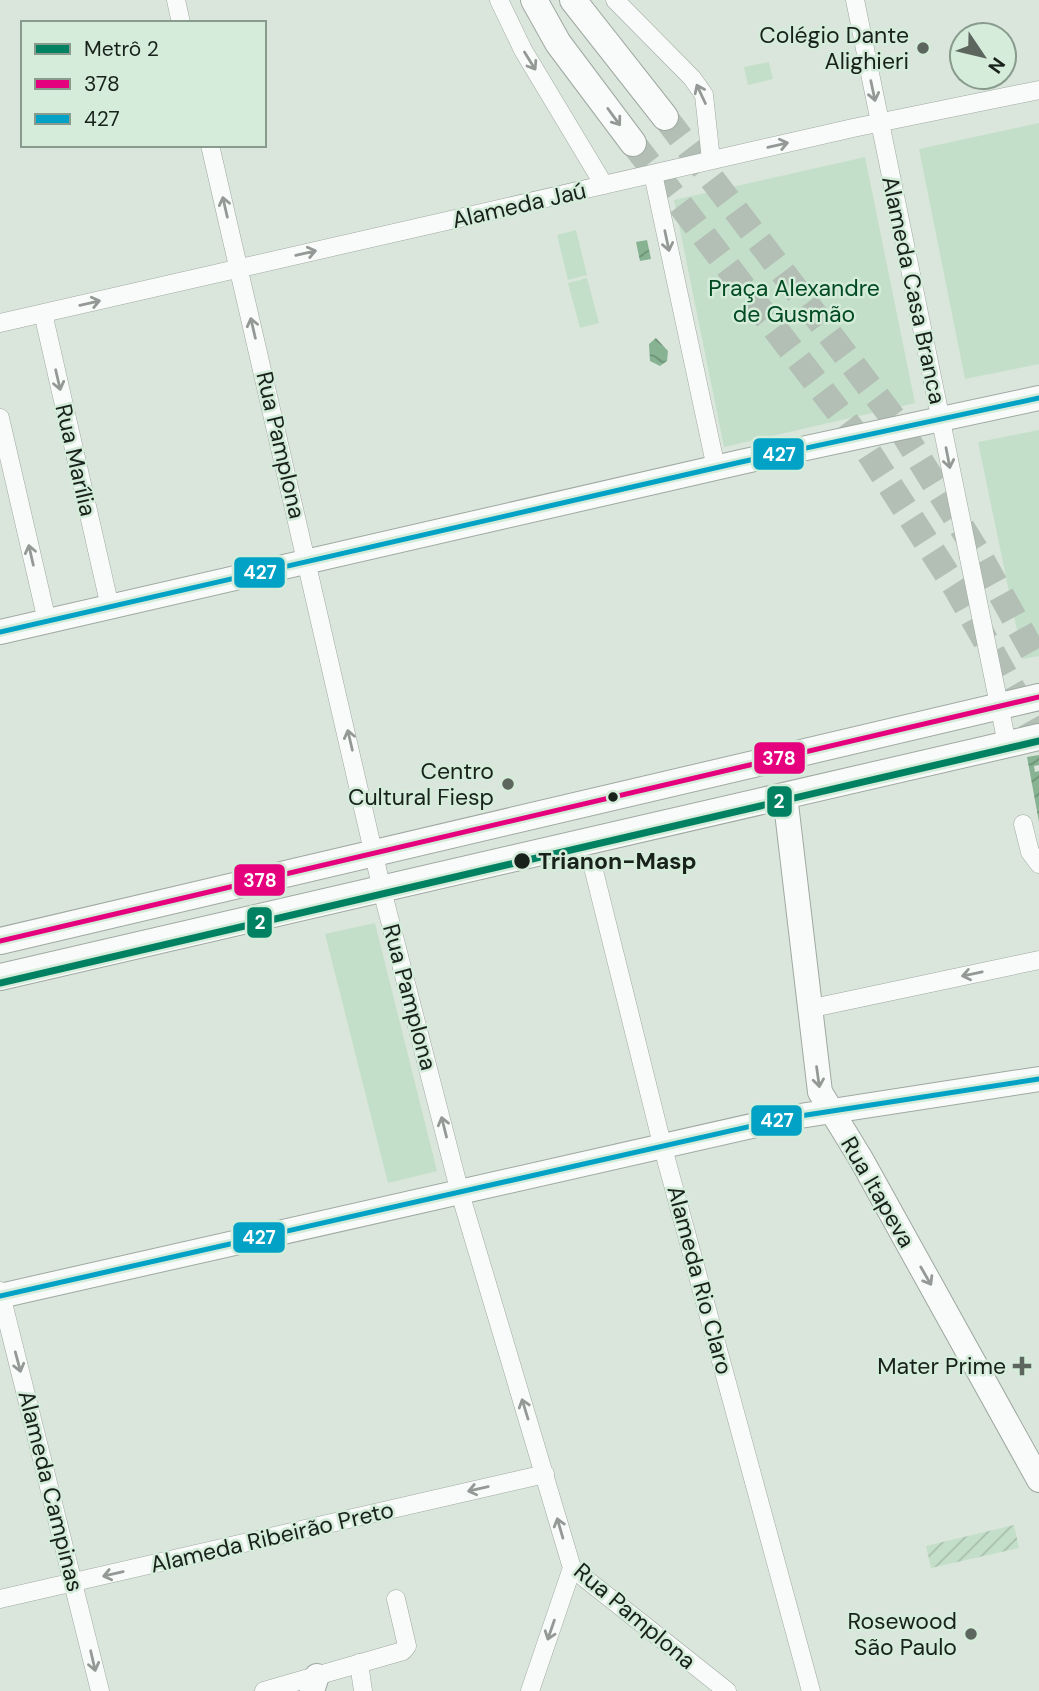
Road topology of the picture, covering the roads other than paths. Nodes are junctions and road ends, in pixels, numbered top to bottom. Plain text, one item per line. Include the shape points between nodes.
1 (176, 0) edge
2 (499, 0) edge
3 (534, 0) edge
4 (573, 0) edge
5 (615, 0) edge
6 (855, 0) edge
7 (181, 21) edge
8 (1039, 90) edge
9 (665, 117) tunnel mouth
10 (880, 123) junction
11 (632, 143) tunnel mouth
12 (210, 147) edge
13 (711, 160) junction
14 (653, 174) junction
15 (604, 185) junction
16 (239, 269) junction
17 (43, 313) junction
18 (0, 323) edge
19 (1039, 398) edge
20 (0, 418) edge
21 (940, 419) junction
22 (716, 468) junction
23 (308, 561) junction
24 (110, 607) junction
25 (47, 621) junction
26 (0, 632) edge
27 (1039, 697) edge
28 (998, 705) junction
29 (1039, 737) edge
30 (1007, 744) junction
31 (785, 795) junction
32 (1023, 824) dead end
33 (376, 854) junction
34 (1039, 864) edge
35 (593, 867) dead end
36 (382, 890) junction
37 (0, 941) edge
38 (1039, 960) edge
39 (0, 977) edge
40 (808, 1009) junction
41 (1039, 1079) edge
42 (830, 1112) junction
43 (663, 1148) junction
44 (460, 1193) junction
45 (0, 1294) edge
46 (545, 1474) junction
47 (1039, 1480) edge
48 (572, 1568) junction
49 (75, 1583) junction
50 (396, 1599) dead end
51 (0, 1600) edge
52 (359, 1664) junction
53 (314, 1683) edge
54 (100, 1691) edge
55 (264, 1691) edge
56 (363, 1691) edge
57 (530, 1691) edge
58 (727, 1691) edge
59 (811, 1691) edge

1 - 7 street
2 -> 15 street via 523,50
3 -> 11 main road via 558,43
4 - 9 main road
13 -> 5 street via 704,95
6 -> 10 street, Alameda Casa Branca
8 - 10 street, Alameda Jaú
13 -> 10 street, Alameda Jaú
10 - 21 street, Alameda Casa Branca
16 -> 12 street, Rua Pamplona
13 - 14 street, Alameda Jaú
14 - 15 street, Alameda Jaú
14 -> 22 street
16 -> 15 street, Alameda Jaú
17 -> 16 street, Alameda Jaú
23 -> 16 street, Rua Pamplona
17 - 18 street, Alameda Jaú
17 -> 24 street, Rua Marília
19 - 21 street
25 -> 20 street
21 - 22 street
21 -> 28 street, Alameda Casa Branca
22 - 23 street
23 - 24 street
33 -> 23 street, Rua Pamplona
24 - 25 street
25 - 26 street
27 - 28 main road
28 - 30 street, Alameda Casa Branca
28 - 33 main road
29 - 30 main road
30 - 31 main road
31 - 36 main road
31 - 40 street, Rua Itapeva
32 - 34 street via 1030,852
33 - 36 street, Rua Pamplona
33 - 37 main road
35 - 43 street, Alameda Rio Claro
36 - 39 main road
44 -> 36 street, Rua Pamplona
38 -> 40 street
40 -> 42 street, Rua Itapeva via 820,1092
41 - 42 street
42 - 43 street
42 -> 47 street, Rua Itapeva via 861,1159
43 - 44 street
43 - 59 street, Alameda Rio Claro
44 - 45 street
46 -> 44 street, Rua Pamplona
45 -> 49 street, Alameda Campinas
48 -> 46 street, Rua Pamplona
46 -> 49 street, Alameda Ribeirão Preto
48 -> 57 street
48 - 58 street, Rua Pamplona
49 - 51 street, Alameda Ribeirão Preto
49 -> 54 street, Alameda Campinas
50 - 52 street via 406,1648
52 - 53 street
52 - 56 street
53 - 55 street

